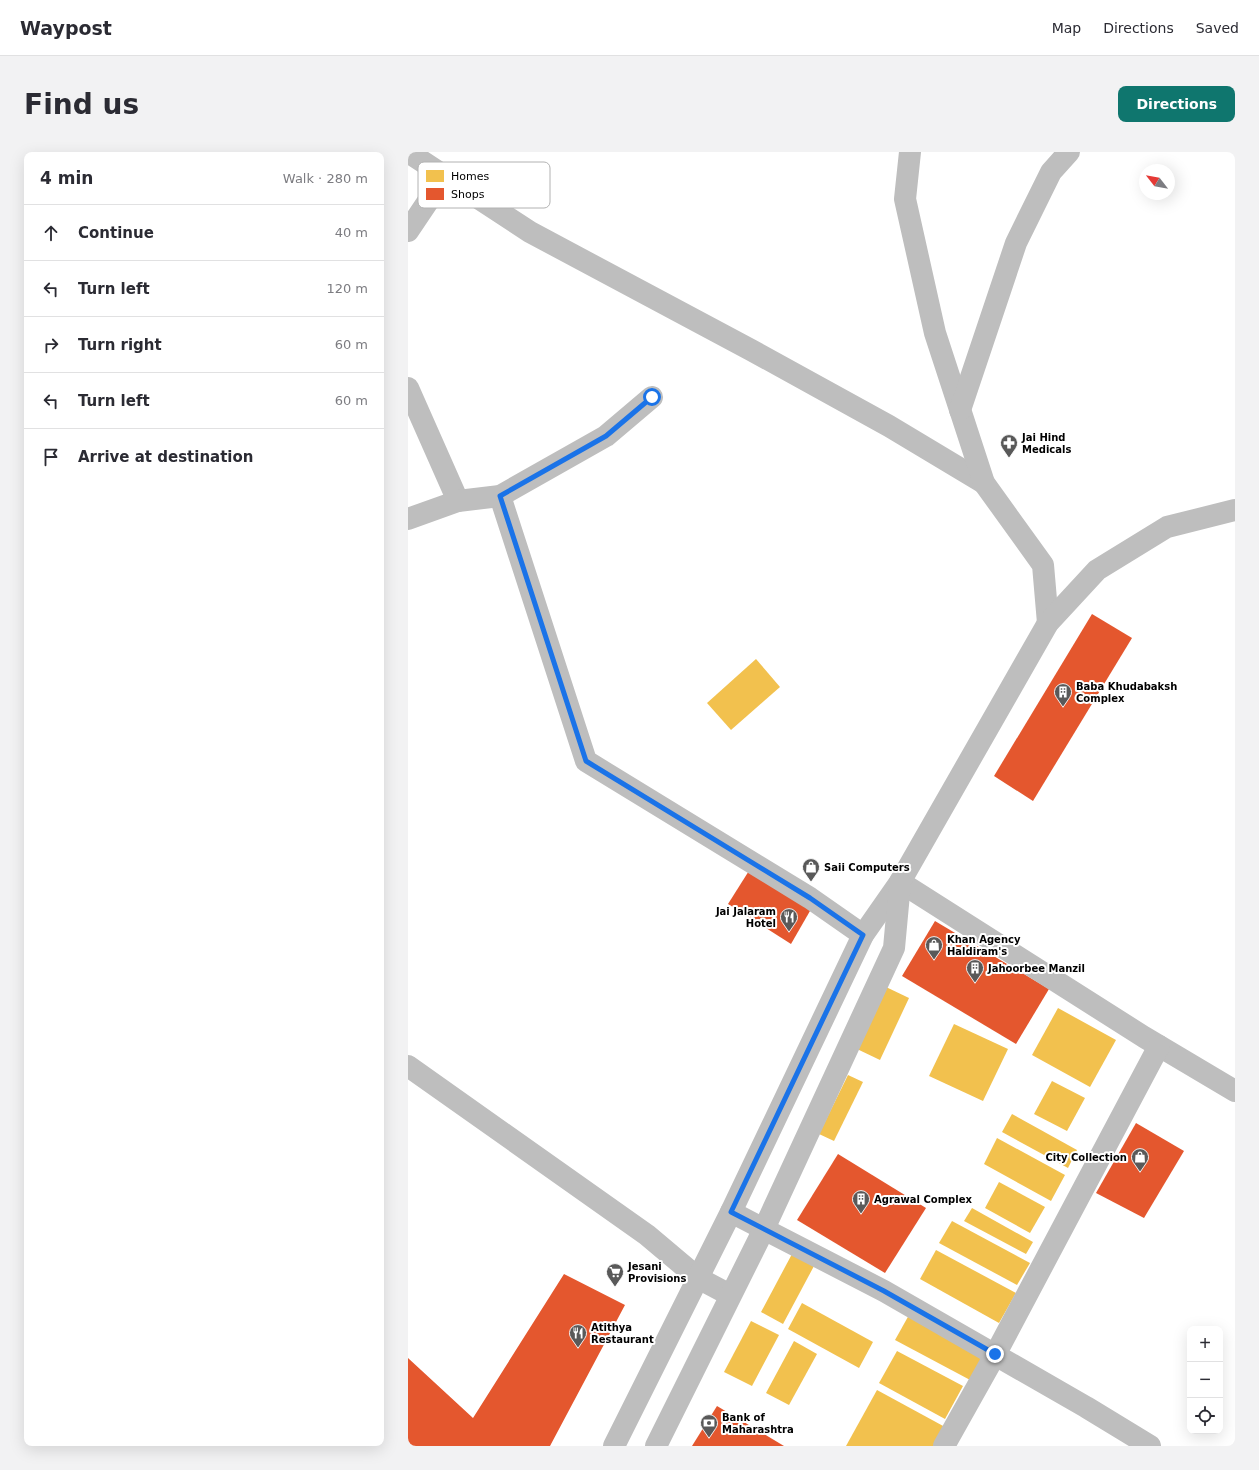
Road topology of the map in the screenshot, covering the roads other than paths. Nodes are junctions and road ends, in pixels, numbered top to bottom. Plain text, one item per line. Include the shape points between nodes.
1 (408, 152) edge
2 (910, 152) edge
3 (1070, 152) edge
4 (423, 162) edge
5 (423, 208) edge
6 (494, 208) edge
7 (408, 231) edge
8 (408, 388) edge
9 (652, 397) dead end
10 (960, 410) junction
11 (984, 483) junction
12 (500, 496) junction
13 (458, 501) junction
14 (1235, 510) edge
15 (408, 519) edge
16 (1048, 623) junction
17 (900, 882) junction
18 (863, 935) junction
19 (1159, 1046) junction
20 (408, 1066) edge
21 (1235, 1092) edge
22 (731, 1212) junction
23 (764, 1229) junction
24 (698, 1278) junction
25 (730, 1295) junction
26 (995, 1354) junction
27 (614, 1446) edge
28 (656, 1446) edge
29 (944, 1446) edge
30 (1150, 1446) edge

1 - 4 street
2 - 10 street via 905,199 935,333
3 - 10 street via 1051,172 1016,243
5 - 7 street
6 - 11 street via 530,232 889,426
8 - 13 street
9 - 12 street via 606,436
10 - 11 street
11 - 16 street via 1043,565
12 - 13 street
12 - 18 street via 586,761 810,898
13 - 15 street
14 - 16 street via 1167,527 1097,570
16 - 17 street
17 - 18 street
17 - 19 street
17 - 23 street via 894,948
18 - 22 street
19 - 21 street
19 - 26 street
20 - 24 street via 647,1235
22 - 23 street
22 - 24 street
23 - 25 street
23 - 26 street via 884,1291
24 - 25 street
24 - 27 street
25 - 28 street
26 - 29 street
26 - 30 street

